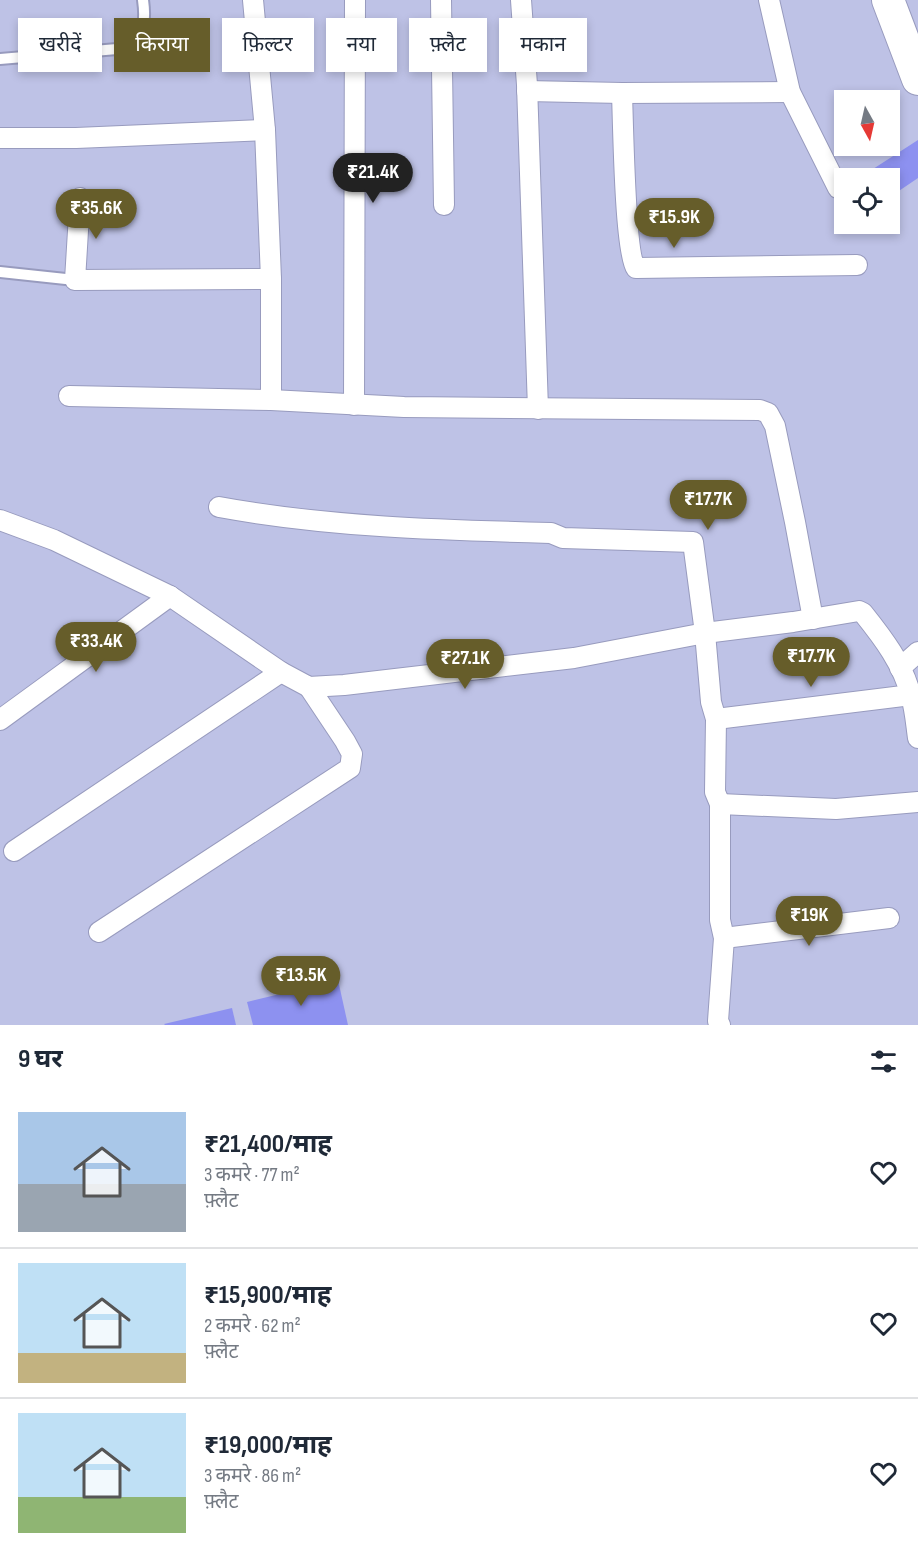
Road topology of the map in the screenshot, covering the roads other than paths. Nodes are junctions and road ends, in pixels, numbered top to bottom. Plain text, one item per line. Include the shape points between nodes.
1 (143, 0) edge
2 (253, 0) edge
3 (355, 0) edge
4 (441, 0) edge
5 (521, 0) edge
6 (769, 0) edge
7 (888, 0) edge
8 (0, 59) edge
9 (918, 79) edge
10 (527, 91) junction
11 (790, 92) junction
12 (622, 93) junction
13 (266, 130) junction
14 (0, 138) edge
15 (834, 180) edge
16 (80, 198) dead end
17 (444, 205) dead end
18 (856, 265) dead end
19 (0, 272) edge
20 (271, 279) junction
21 (75, 280) junction
22 (69, 396) dead end
23 (271, 400) junction
24 (354, 405) junction
25 (538, 409) junction
26 (219, 507) dead end
27 (0, 520) edge
28 (170, 596) junction
29 (813, 619) junction
30 (705, 633) junction
31 (918, 652) edge
32 (900, 668) junction
33 (281, 672) junction
34 (309, 687) junction
35 (911, 695) junction
36 (716, 719) junction
37 (0, 720) edge
38 (918, 738) edge
39 (918, 802) edge
40 (720, 804) junction
41 (14, 851) dead end
42 (889, 918) dead end
43 (99, 932) dead end
44 (724, 938) junction
45 (720, 1025) edge

1 - 8 lane via 142,30 134,41 117,49
2 - 13 street
3 - 24 street
4 - 17 street
5 - 10 street
6 - 11 street
7 - 9 main road
10 - 12 street
10 - 25 street
11 - 12 street
11 - 15 street
12 - 18 street via 628,226 636,268
13 - 14 street
13 - 20 street
16 - 21 street
19 - 21 lane
20 - 21 street
20 - 23 street
22 - 23 street
23 - 24 street
24 - 25 street
25 - 29 street via 768,413 775,426
26 - 30 street via 268,516 414,530 693,542
27 - 28 street via 54,540
28 - 33 street
28 - 37 street
29 - 30 street
29 - 32 street via 854,611 863,613
30 - 34 street via 574,658
30 - 36 street
31 - 32 street
32 - 35 street
33 - 34 street
33 - 41 street
34 - 43 street via 352,754 350,768
35 - 36 street
35 - 38 street
36 - 40 street via 715,792
39 - 40 street via 836,809
40 - 44 street via 720,920
42 - 44 street
44 - 45 street

